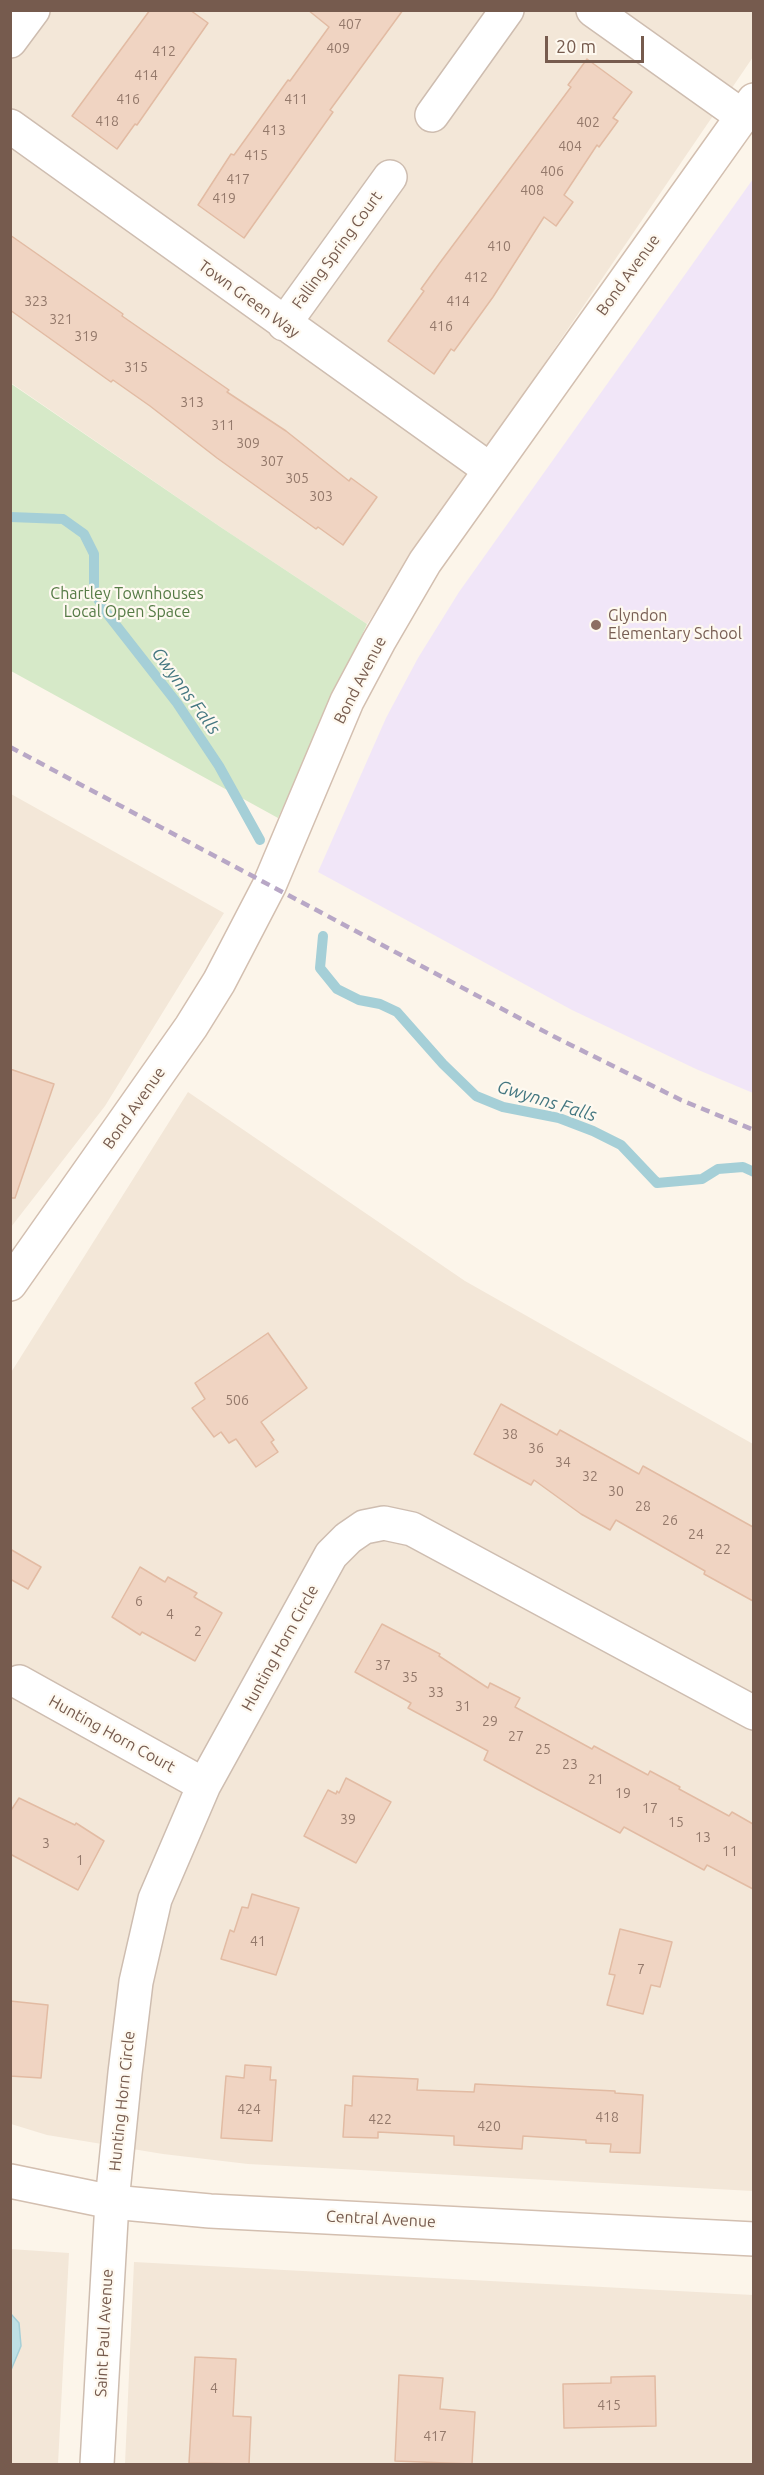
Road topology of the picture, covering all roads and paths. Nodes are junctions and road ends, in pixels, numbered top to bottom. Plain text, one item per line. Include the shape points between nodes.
1 (33, 10) edge
2 (507, 10) edge
3 (593, 10) edge
4 (10, 41) edge
5 (748, 108) edge
6 (432, 115) dead end
7 (10, 126) edge
8 (390, 177) dead end
9 (284, 324) junction
10 (489, 469) junction
11 (10, 1284) edge
12 (19, 1682) dead end
13 (753, 1713) edge
14 (204, 1785) junction
15 (10, 2181) edge
16 (112, 2202) junction
17 (753, 2239) edge
18 (97, 2464) edge

1 - 4 street
2 - 6 street
3 - 5 street
5 - 10 street, Bond Avenue
7 - 9 street, Town Green Way
8 - 9 street, Falling Spring Court
9 - 10 street, Town Green Way
10 - 11 street, Bond Avenue via 425,562 379,640 347,701 269,886 219,982
12 - 14 street, Hunting Horn Court
13 - 14 street, Hunting Horn Circle via 412,1529 384,1523 364,1527 331,1555
14 - 16 street, Hunting Horn Circle via 155,1899 136,1982
15 - 16 street, Central Avenue
16 - 17 street, Central Avenue via 210,2211
16 - 18 street, Saint Paul Avenue

